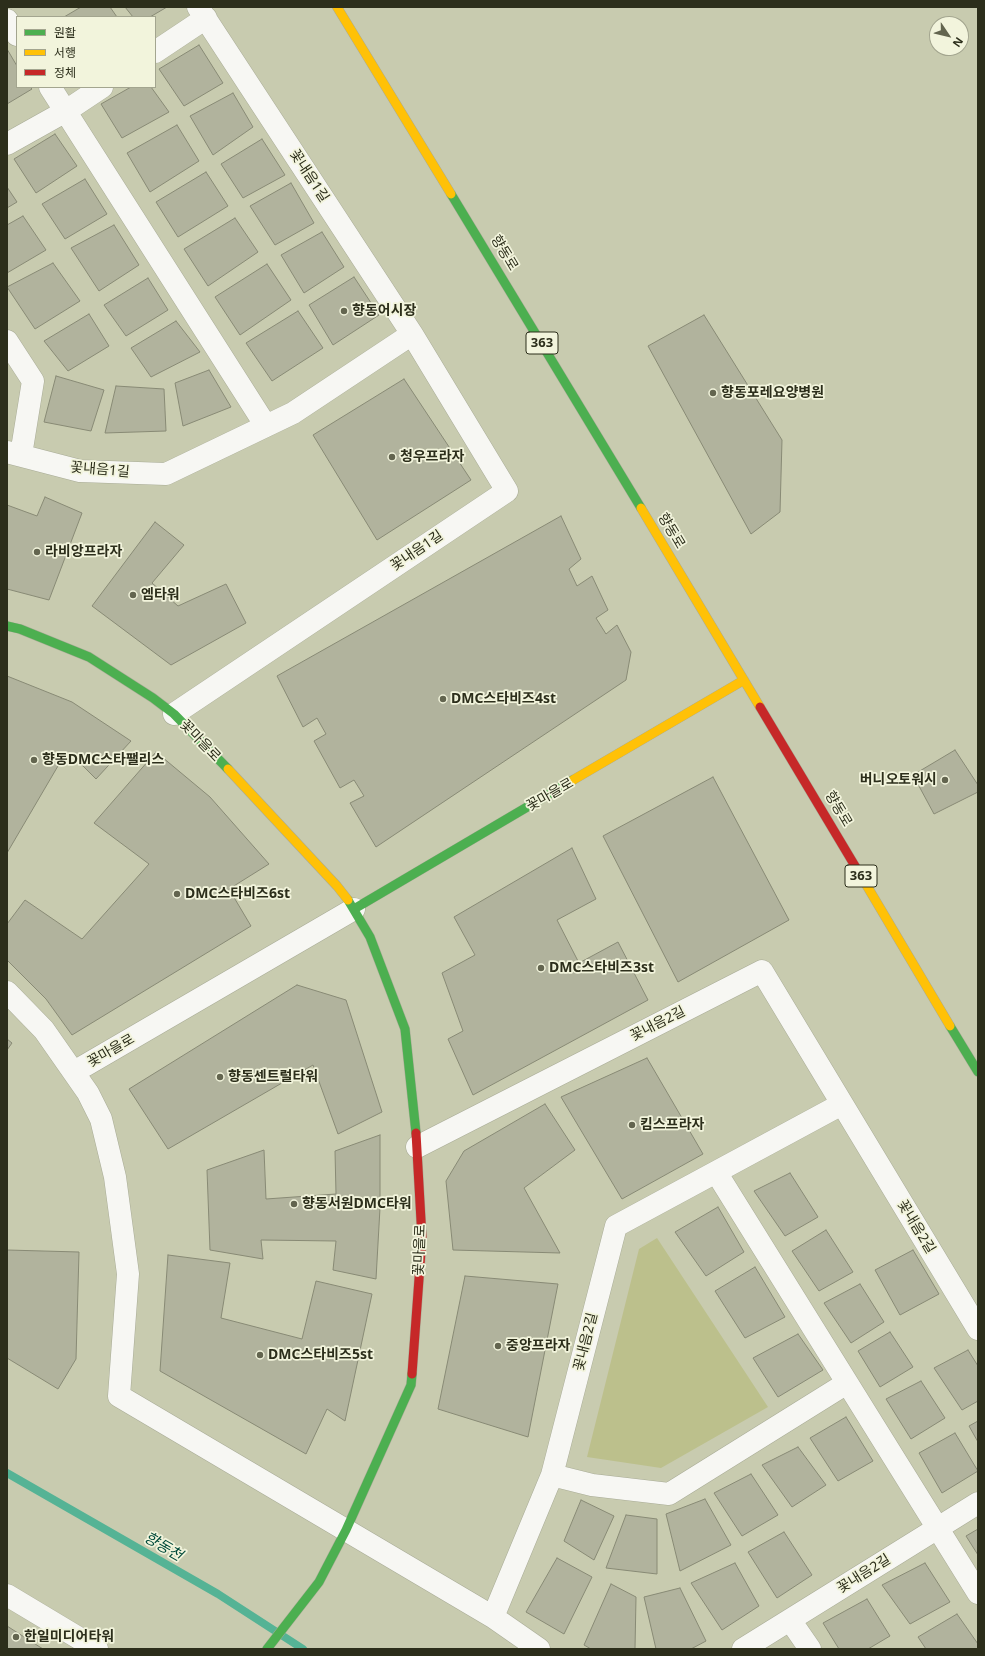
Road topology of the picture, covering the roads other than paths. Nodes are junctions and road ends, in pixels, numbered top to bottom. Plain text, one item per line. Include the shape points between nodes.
1 (338, 7) edge
2 (202, 13) edge
3 (7, 20) edge
4 (16, 34) edge
5 (156, 51) edge
6 (51, 88) edge
7 (100, 88) edge
8 (66, 111) junction
9 (7, 144) edge
10 (412, 334) junction
11 (7, 341) edge
12 (266, 426) junction
13 (14, 454) edge
14 (7, 626) edge
15 (744, 680) junction
16 (174, 714) junction
17 (354, 908) junction
18 (7, 992) edge
19 (74, 1072) junction
20 (978, 1072) edge
21 (842, 1104) junction
22 (416, 1147) junction
23 (716, 1172) junction
24 (978, 1329) edge
25 (847, 1383) junction
26 (552, 1475) junction
27 (978, 1503) edge
28 (937, 1527) junction
29 (346, 1530) junction
30 (978, 1593) edge
31 (7, 1595) edge
32 (492, 1617) junction
33 (790, 1620) junction
34 (97, 1649) edge
35 (267, 1649) edge
36 (540, 1649) edge
37 (743, 1649) edge
38 (810, 1649) edge

1 - 15 street, 향동로 / 363
2 - 5 street, 꽃내음1길
2 - 10 street, 꽃내음1길
3 - 4 street
6 - 8 street
7 - 8 street
8 - 9 street
8 - 12 street
10 - 12 street, 꽃내음1길 via 292,413
10 - 16 street, 꽃내음1길 via 507,491
11 - 13 street, 꽃내음1길 via 33,381
12 - 13 street, 꽃내음1길 via 166,474 80,471
14 - 16 street, 꽃마을로 via 89,657
15 - 17 street, 꽃마을로
15 - 20 street, 향동로 / 363
16 - 17 street, 꽃마을로 via 251,792
17 - 19 street, 꽃마을로
17 - 22 street, 꽃마을로 via 370,938 405,1029
18 - 19 street via 44,1030
19 - 29 street via 101,1118 115,1178 128,1274 119,1396
21 - 22 street, 꽃내음2길 via 762,971
21 - 23 street, 꽃내음2길
21 - 24 street, 꽃내음2길
22 - 29 street, 꽃마을로 via 422,1238 411,1385
23 - 25 street
23 - 26 street, 꽃내음2길 via 616,1226
25 - 26 street via 668,1494 592,1485
25 - 28 street
26 - 32 street, 꽃내음2길
27 - 28 street, 꽃내음2길
28 - 30 street
28 - 33 street, 꽃내음2길
29 - 32 street
29 - 35 street, 꽃마을로 via 319,1582
31 - 34 street
32 - 36 street
33 - 37 street, 꽃내음2길
33 - 38 street

